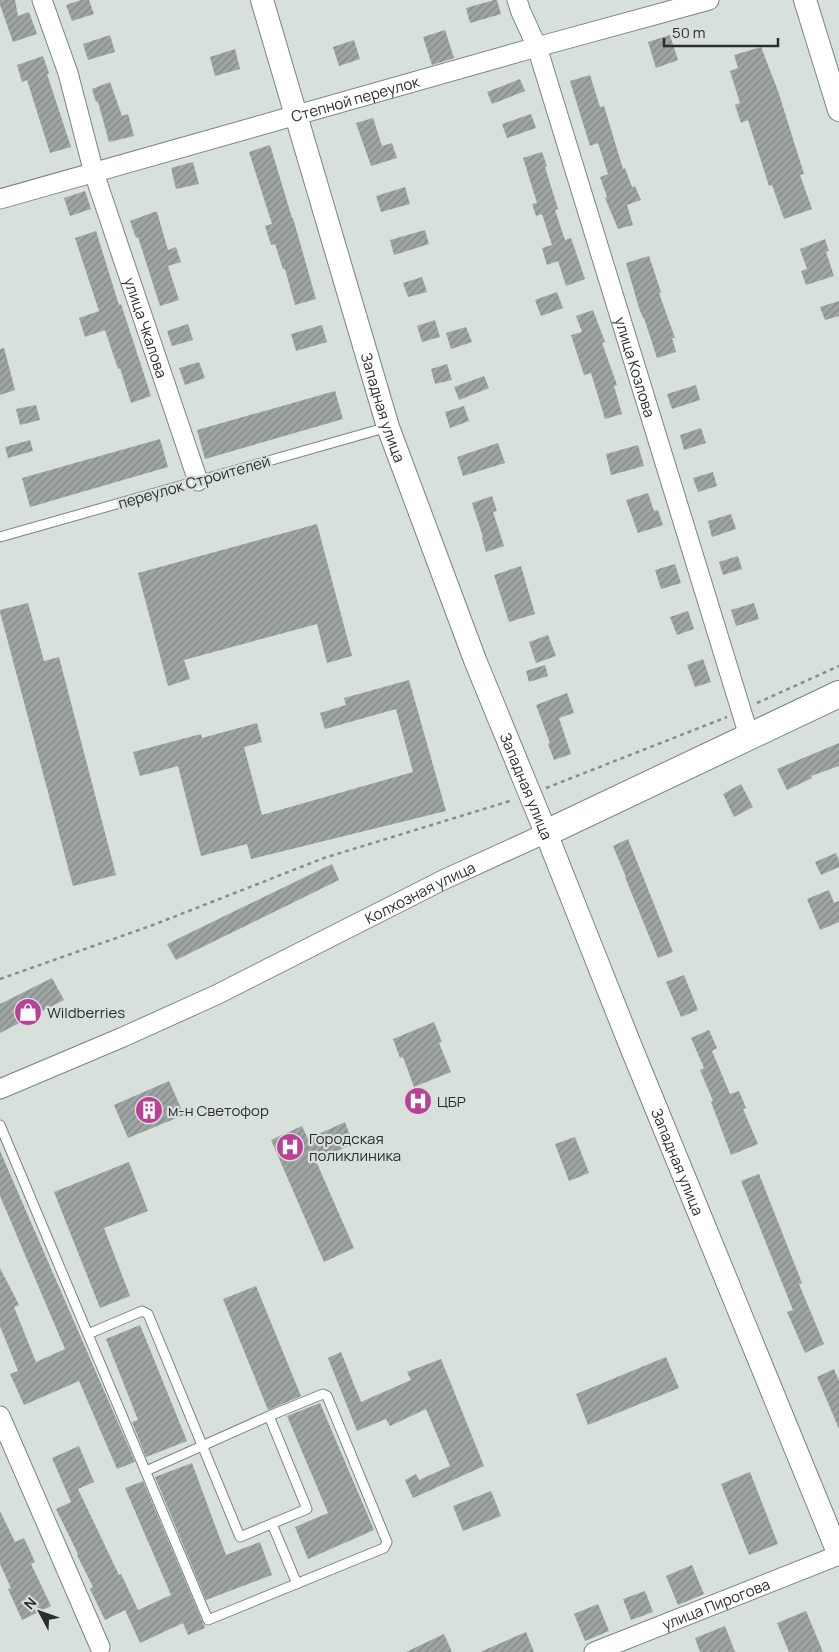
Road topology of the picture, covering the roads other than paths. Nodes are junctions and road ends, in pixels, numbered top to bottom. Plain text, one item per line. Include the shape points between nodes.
1 (42, 0) edge
2 (262, 0) edge
3 (517, 0) edge
4 (709, 0) edge
5 (805, 0) edge
6 (537, 47) junction
7 (839, 110) edge
8 (295, 116) junction
9 (94, 173) junction
10 (0, 200) edge
11 (388, 427) junction
12 (198, 481) junction
13 (0, 537) edge
14 (839, 694) edge
15 (749, 736) junction
16 (546, 834) junction
17 (0, 1089) edge
18 (0, 1125) edge
19 (88, 1334) junction
20 (0, 1416) edge
21 (269, 1416) junction
22 (202, 1446) junction
23 (146, 1471) junction
24 (272, 1524) junction
25 (839, 1555) edge
26 (297, 1584) junction
27 (100, 1647) dead end
28 (594, 1652) edge

1 - 9 street, улица Чкалова via 68,73
2 - 8 street, Западная улица
3 - 6 street, улица Козлова
4 - 6 street, Степной переулок
5 - 7 street
6 - 8 street, Степной переулок
6 - 15 street, улица Козлова
8 - 9 street, Степной переулок
8 - 11 street, Западная улица
9 - 10 street, Степной переулок
9 - 12 street, улица Чкалова
11 - 12 lane, переулок Строителей
11 - 16 street, Западная улица via 475,660
12 - 13 lane, переулок Строителей
14 - 15 main road, Колхозная улица
15 - 16 main road, Колхозная улица
16 - 17 street, Колхозная улица via 443,880 216,995
16 - 25 street, Западная улица
18 - 19 lane
19 - 22 lane via 142,1311 148,1314
19 - 23 lane
20 - 27 street
21 - 22 lane
21 - 24 lane via 308,1508
21 - 26 lane via 322,1394 327,1396 387,1542 384,1548
22 - 23 lane
22 - 24 lane via 240,1537
23 - 26 lane via 208,1620
24 - 26 lane
25 - 28 street, улица Пирогова

